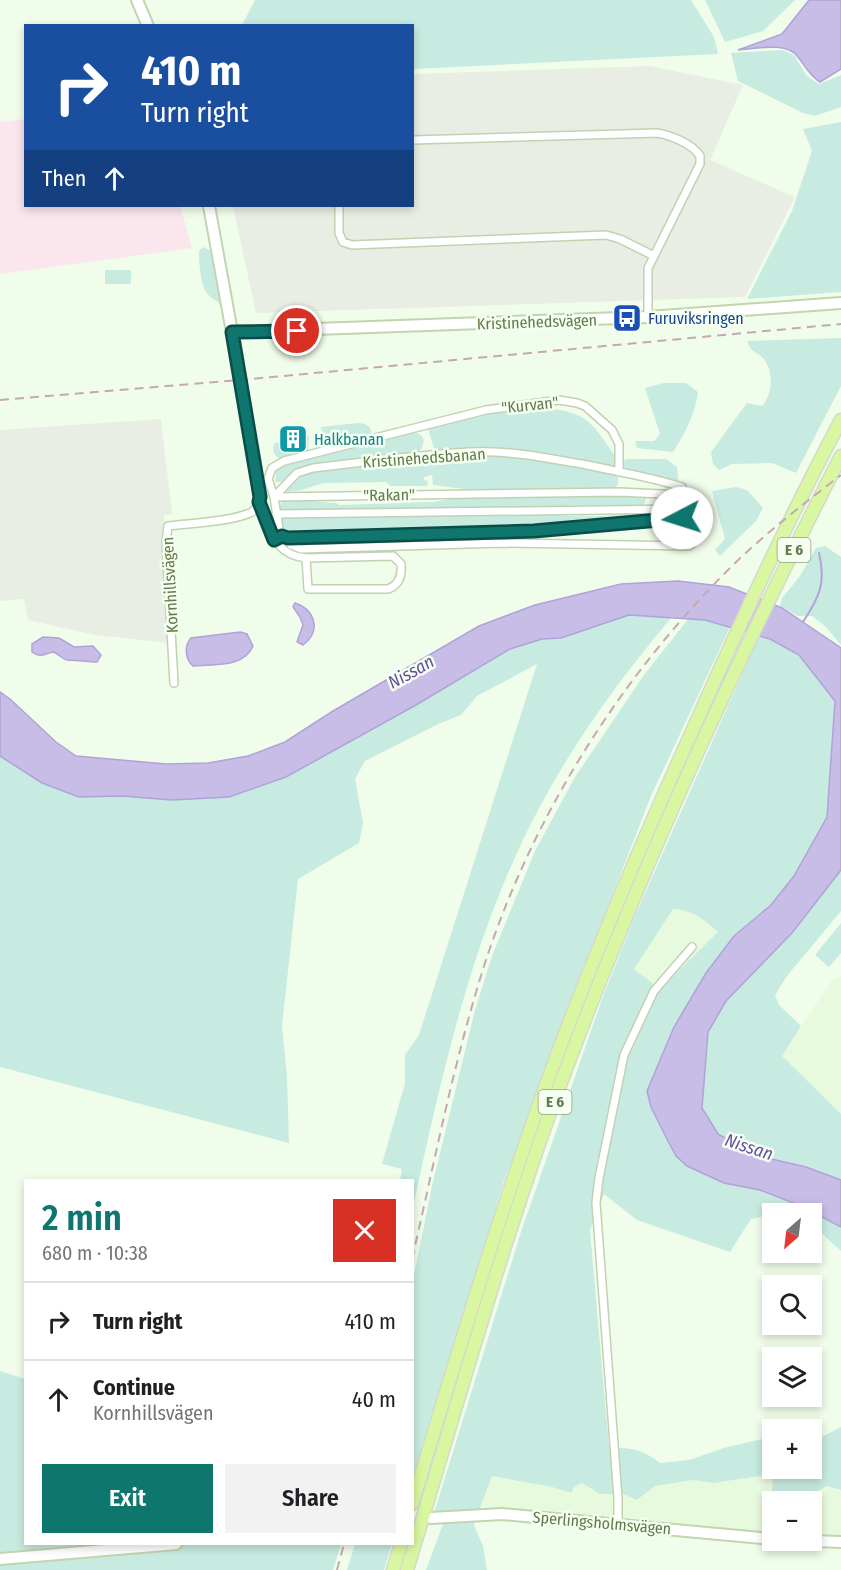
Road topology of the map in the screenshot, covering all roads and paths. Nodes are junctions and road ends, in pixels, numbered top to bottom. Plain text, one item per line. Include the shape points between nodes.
1 (137, 0) edge
2 (147, 24) edge
3 (414, 141) edge
4 (209, 207) edge
5 (339, 207) edge
6 (654, 256) junction
7 (841, 303) edge
8 (648, 317) junction
9 (232, 332) junction
10 (468, 415) joint
11 (841, 420) edge
12 (841, 456) edge
13 (619, 472) junction
14 (682, 495) junction
15 (274, 497) junction
16 (259, 502) junction
17 (682, 509) junction
18 (276, 514) junction
19 (682, 518) junction
20 (285, 537) junction
21 (274, 540) junction
22 (306, 558) junction
23 (174, 683) dead end
24 (692, 947) dead end
25 (414, 1497) edge
26 (431, 1518) dead end
27 (618, 1524) junction
28 (762, 1538) edge
29 (822, 1541) edge
30 (841, 1542) edge
31 (164, 1545) edge
32 (400, 1545) edge
33 (0, 1559) edge
34 (393, 1570) edge
35 (407, 1570) edge

1 - 2 street
3 - 6 street via 657,133 671,137 700,154 700,161
4 - 9 street
5 - 6 street via 340,236 347,244 606,235
6 - 8 street via 647,273
7 - 8 street, Kristinehedsvägen
8 - 9 street, Kristinehedsvägen
9 - 16 street
10 - 13 street, "Kurvan" via 559,400 577,403 612,429 619,444
10 - 15 street, Kristinehedsbanan via 277,464 268,479
11 - 25 highway, E 6 via 758,584 612,914 547,1083 472,1305
12 - 35 highway, E 6 via 657,843 559,1088 486,1308
13 - 14 street, Kristinehedsbanan via 682,487
13 - 15 street, Kristinehedsbanan via 522,454 470,452 313,468 297,472
14 - 15 street, "Rakan" via 619,492
14 - 17 street
15 - 18 street, Kristinehedsbanan
16 - 21 street
16 - 23 street, Kornhillsvägen via 251,512 168,526
17 - 18 street
17 - 19 street
18 - 20 street, Kristinehedsbanan via 280,535
19 - 20 street via 534,531
19 - 20 street via 692,520 700,529 697,540 689,546 501,543 301,549
20 - 21 street
21 - 22 street via 287,553
22 - 22 street via 393,556 401,564 401,577 388,589 308,589
24 - 27 street via 654,991 624,1055 599,1178 596,1203
26 - 27 street, Sperlingsholmsvägen via 502,1514
27 - 28 street, Sperlingsholmsvägen
29 - 30 street
31 - 33 street
32 - 34 highway

